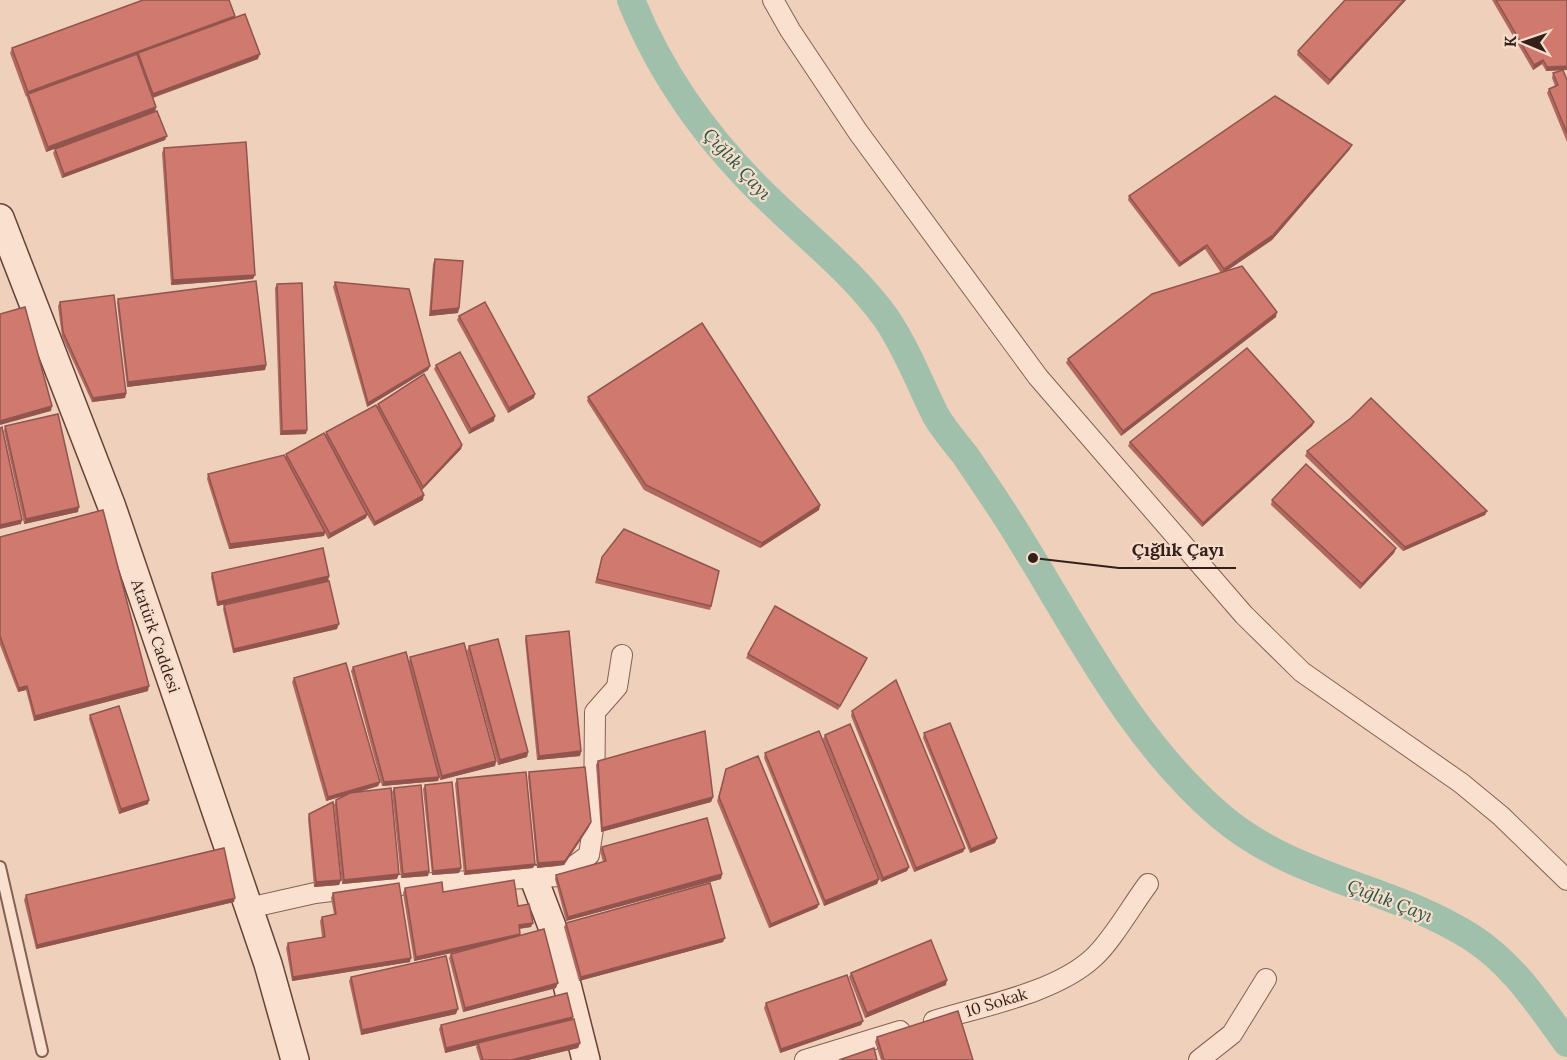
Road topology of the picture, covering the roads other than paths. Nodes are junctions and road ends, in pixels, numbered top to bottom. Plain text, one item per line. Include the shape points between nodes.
1 (773, 0) edge
2 (3, 235) edge
3 (622, 655) dead end
4 (0, 867) edge
5 (534, 879) junction
6 (1567, 880) edge
7 (1148, 884) dead end
8 (248, 908) junction
9 (1266, 979) dead end
10 (42, 1051) dead end
11 (295, 1060) edge
12 (586, 1060) edge
13 (805, 1060) edge
14 (1199, 1060) edge

1 - 6 street via 858,132 1038,377 1244,615 1302,672 1461,783
2 - 8 street, Atatürk Caddesi via 112,507
3 - 5 street via 617,687 595,712 594,822 589,855 560,876
4 - 10 lane
5 - 8 street via 364,886
5 - 12 street via 553,929
7 - 13 street, 10 Sokak via 1093,958 1065,977 1033,991
8 - 11 street, Atatürk Caddesi
9 - 14 street via 1232,1034

